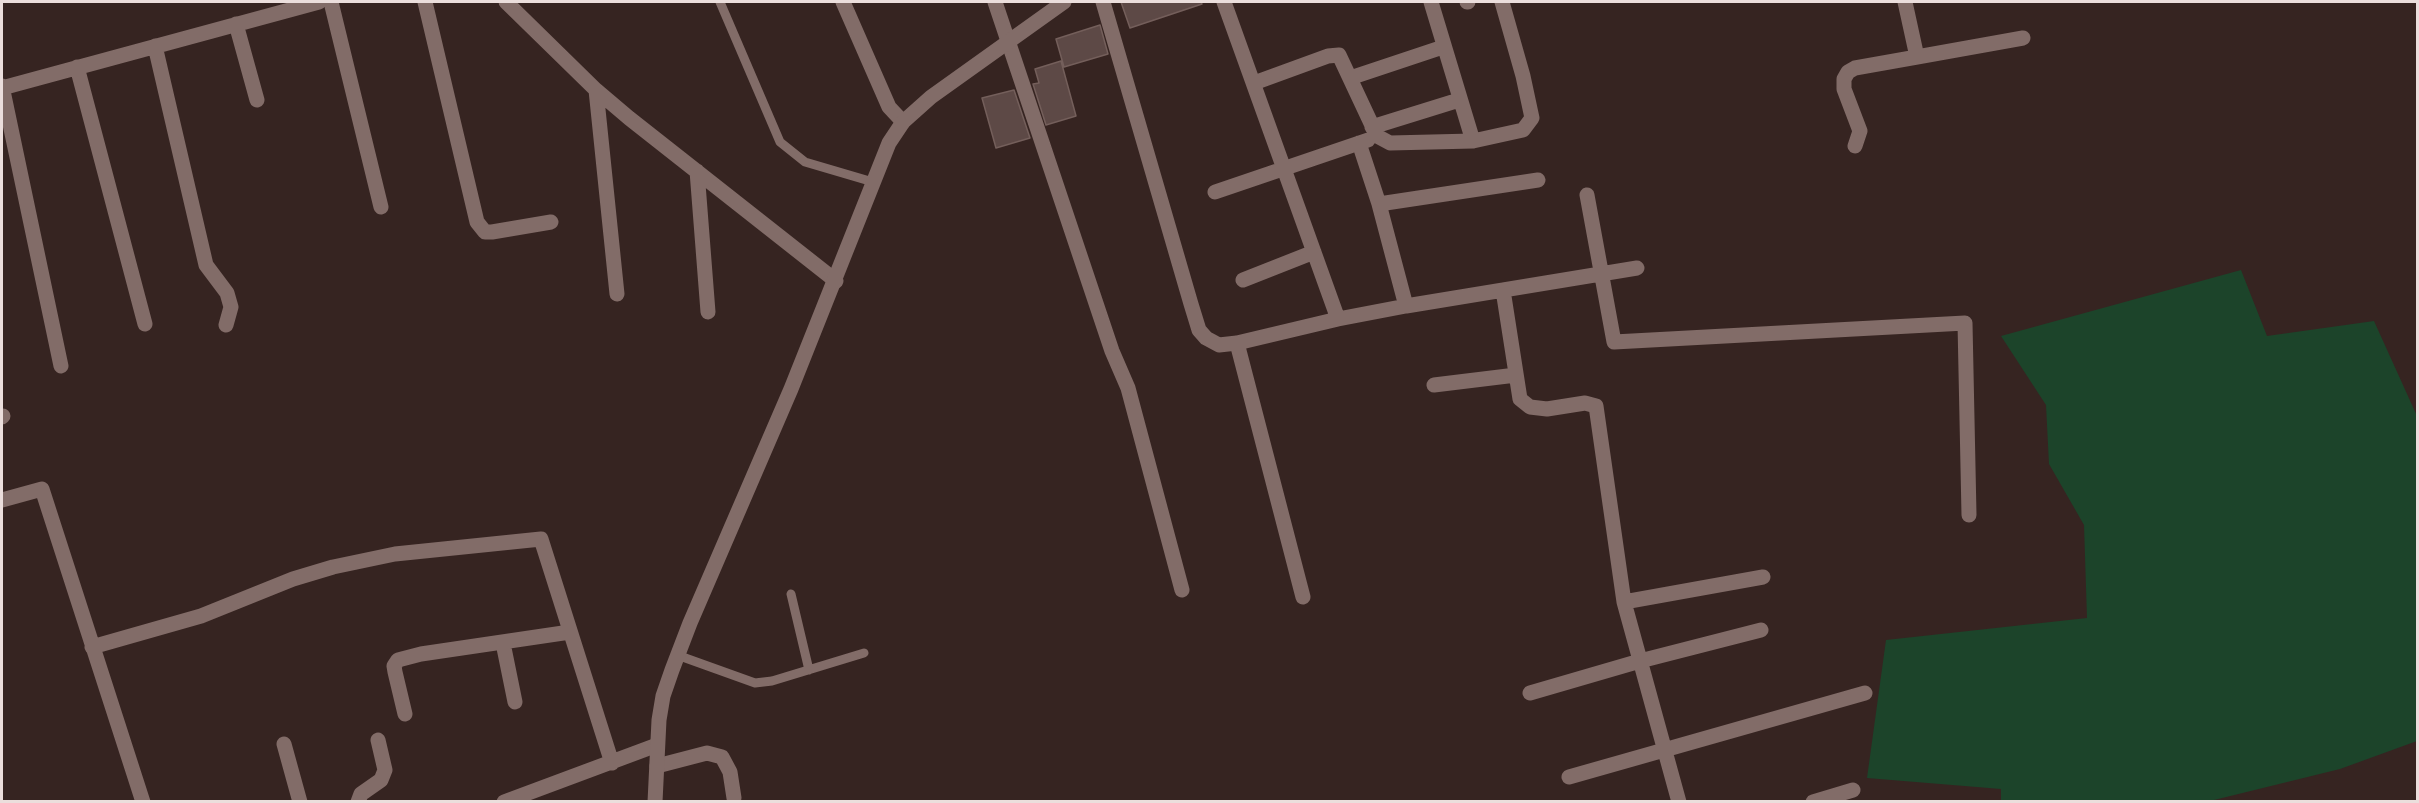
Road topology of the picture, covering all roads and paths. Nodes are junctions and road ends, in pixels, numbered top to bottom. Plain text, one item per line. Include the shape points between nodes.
1 (320, 2) edge
2 (331, 2) edge
3 (425, 2) edge
4 (506, 2) edge
5 (720, 2) edge
6 (843, 2) edge
7 (994, 2) edge
8 (1064, 2) edge
9 (1103, 2) edge
10 (1224, 2) edge
11 (1431, 2) edge
12 (1502, 2) edge
13 (1905, 2) edge
14 (236, 24) junction
15 (2024, 38) dead end
16 (1009, 42) junction
17 (155, 46) junction
18 (1443, 47) junction
19 (1917, 57) junction
20 (77, 67) junction
21 (1350, 78) junction
22 (1254, 83) junction
23 (2, 87) edge
24 (596, 90) junction
25 (256, 100) dead end
26 (1459, 100) junction
27 (903, 122) junction
28 (1374, 132) junction
29 (1473, 141) junction
30 (1359, 143) junction
31 (1855, 146) dead end
32 (1285, 170) junction
33 (697, 171) junction
34 (1538, 180) dead end
35 (873, 182) junction
36 (1215, 192) dead end
37 (1587, 195) dead end
38 (1379, 204) junction
39 (381, 207) dead end
40 (551, 222) dead end
41 (1314, 252) junction
42 (1637, 268) dead end
43 (1601, 274) junction
44 (1244, 280) dead end
45 (836, 281) junction
46 (1503, 290) junction
47 (617, 294) dead end
48 (1406, 306) junction
49 (708, 312) dead end
50 (1338, 319) junction
51 (145, 324) dead end
52 (226, 325) dead end
53 (1237, 344) junction
54 (61, 366) dead end
55 (1516, 375) junction
56 (1434, 385) dead end
57 (2, 500) edge
58 (1969, 515) dead end
59 (1763, 577) dead end
60 (1182, 590) dead end
61 (791, 594) dead end
62 (1303, 597) dead end
63 (1624, 602) junction
64 (1761, 630) dead end
65 (570, 632) junction
66 (503, 643) junction
67 (92, 647) junction
68 (864, 653) dead end
69 (677, 655) junction
70 (1640, 661) junction
71 (809, 670) junction
72 (1530, 693) dead end
73 (1865, 693) dead end
74 (515, 702) dead end
75 (405, 714) dead end
76 (378, 740) dead end
77 (284, 744) dead end
78 (657, 745) junction
79 (1664, 749) junction
80 (612, 763) junction
81 (657, 766) junction
82 (1569, 777) dead end
83 (1853, 790) dead end
84 (734, 798) dead end
85 (143, 801) edge
86 (300, 801) edge
87 (358, 801) edge
88 (504, 801) edge
89 (655, 801) edge
90 (1679, 801) edge
91 (1813, 801) edge

1 - 14 street
2 - 39 street
3 - 40 street via 477,222 485,232
4 - 24 street
5 - 35 lane via 780,142 804,162
6 - 27 street via 886,101
7 - 16 street
8 - 16 street
9 - 53 street via 1199,330 1220,345
10 - 22 street
11 - 18 street
12 - 29 street via 1532,118 1523,130
13 - 19 street
14 - 17 street
14 - 25 street
15 - 19 street
16 - 27 street via 931,97
16 - 60 street via 1112,351 1128,388
17 - 20 street
17 - 52 street via 206,265 227,292 231,307
18 - 21 street
18 - 26 street
19 - 31 street via 1848,72 1844,89 1860,131
20 - 23 street
20 - 51 street
21 - 22 street via 1339,55
21 - 28 street
22 - 32 street
23 - 54 street
24 - 33 street
24 - 47 street
26 - 28 street
26 - 29 street
27 - 35 street via 889,143
28 - 29 street via 1390,143
28 - 30 street
30 - 32 street
30 - 38 street
32 - 36 street
32 - 41 street
33 - 45 street
33 - 49 street
34 - 38 street
35 - 45 street
37 - 43 street
38 - 48 street
41 - 44 street
41 - 50 street
42 - 43 street
43 - 46 street
43 - 58 street via 1614,342 1965,323
45 - 69 street
46 - 48 street
46 - 55 street
48 - 50 street
50 - 53 street
53 - 62 street
55 - 56 street
55 - 63 street via 1520,399 1530,407 1547,409 1585,403 1596,406
57 - 67 street via 42,489
59 - 63 street
61 - 71 lane
63 - 70 street
64 - 70 street
65 - 66 street
65 - 67 street via 541,539 395,554 333,567 201,616
65 - 80 street
66 - 74 street
66 - 75 street via 398,660 394,666
67 - 85 street
68 - 71 lane
69 - 71 lane via 754,683
69 - 78 street via 663,696
70 - 72 street
70 - 79 street
73 - 79 street
76 - 87 street via 385,770 381,780 361,794
77 - 86 street
78 - 80 street
78 - 81 street
79 - 82 street
79 - 90 street
80 - 88 street
81 - 84 street via 707,753 722,757 730,772
81 - 89 street
83 - 91 street

